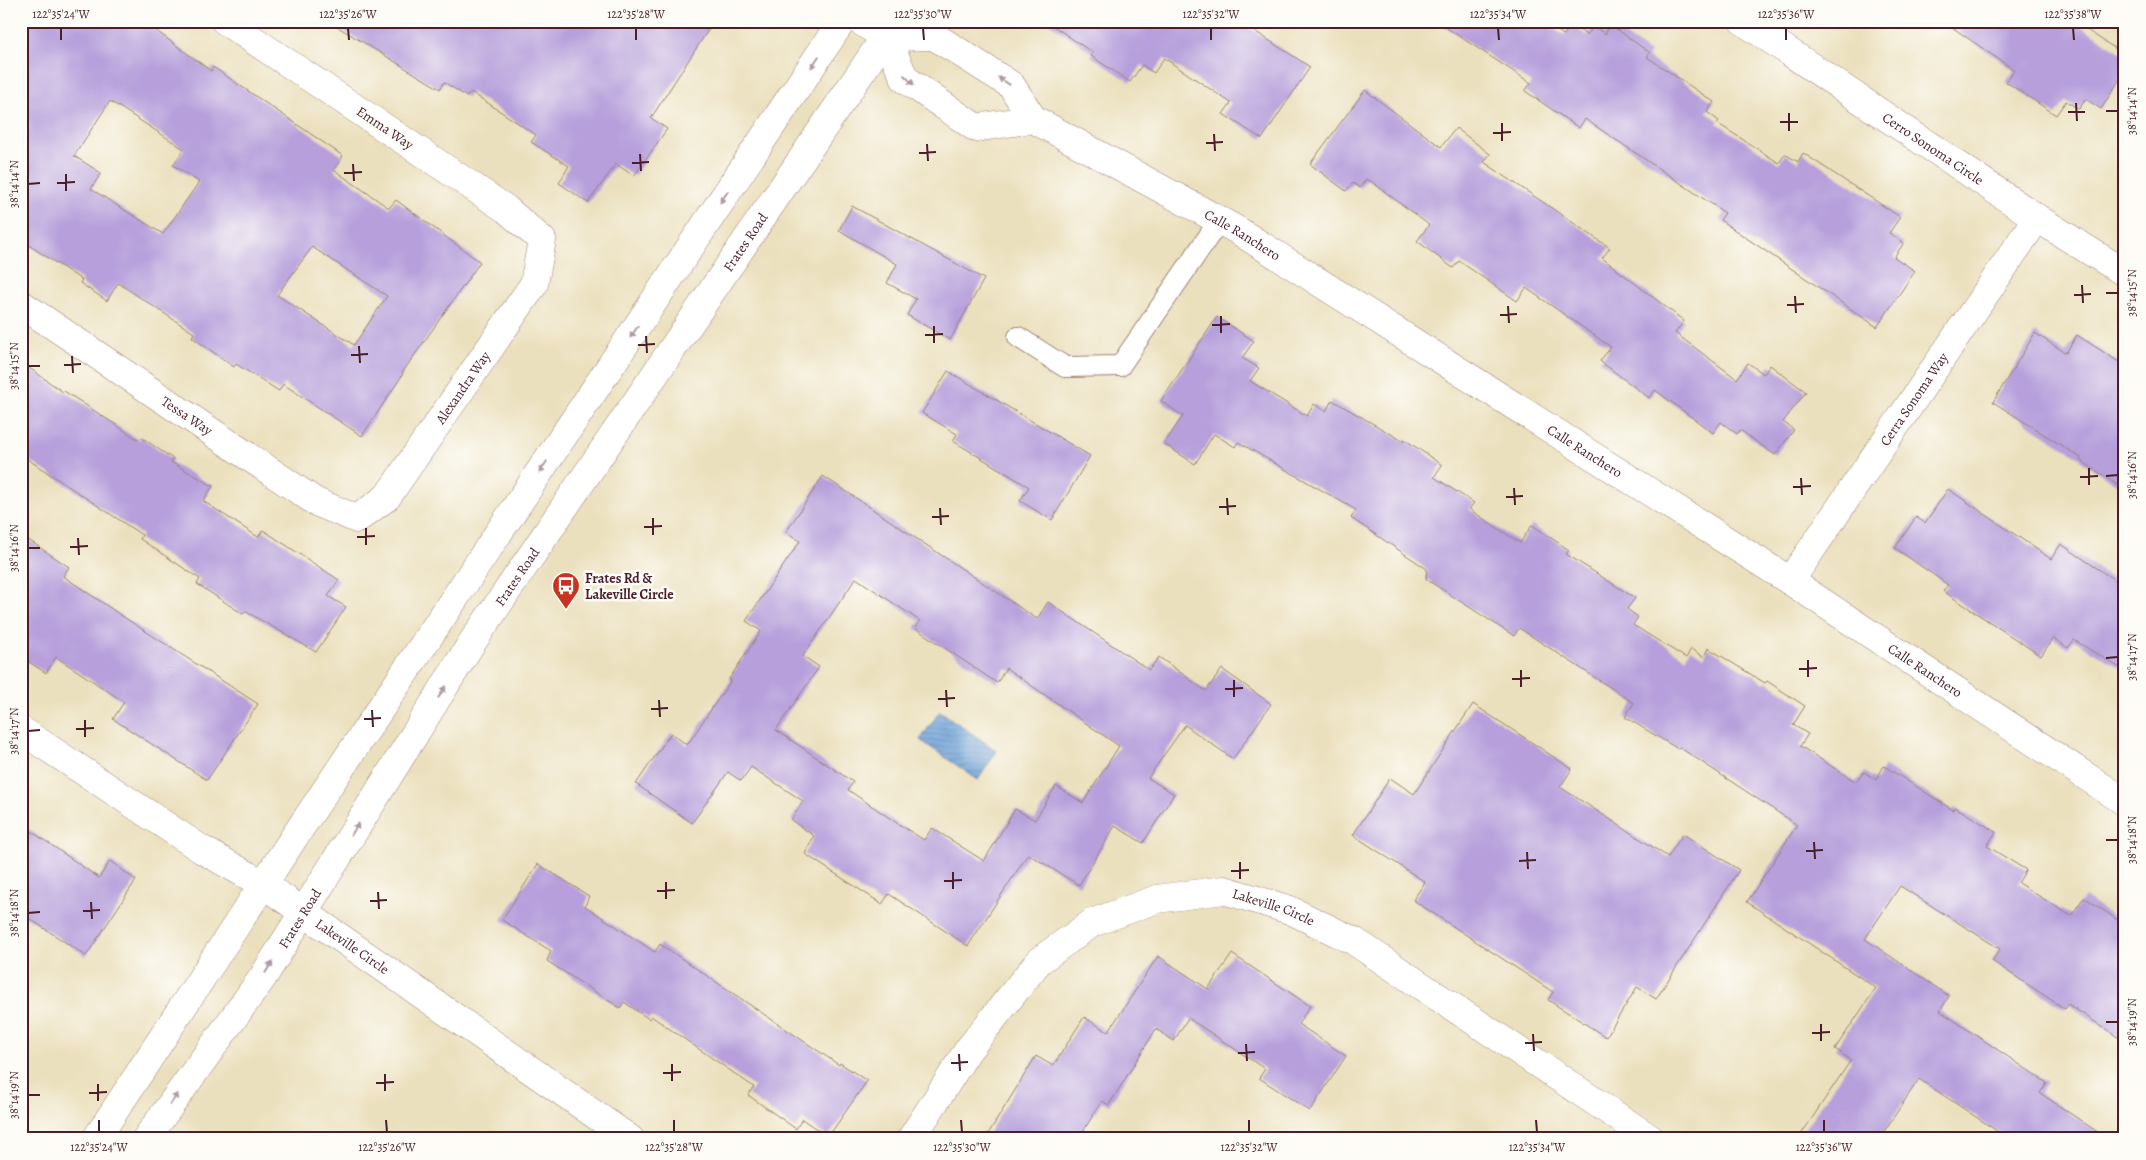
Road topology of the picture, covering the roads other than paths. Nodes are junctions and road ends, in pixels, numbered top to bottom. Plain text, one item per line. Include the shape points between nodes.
1 (225, 21) edge
2 (842, 21) edge
3 (860, 21) edge
4 (1743, 21) edge
5 (891, 29) edge
6 (1033, 119) junction
7 (2037, 218) junction
8 (1220, 221) junction
9 (542, 240) joint
10 (2125, 273) edge
11 (21, 304) edge
12 (1018, 337) dead end
13 (357, 519) joint
14 (1790, 581) junction
15 (21, 730) edge
16 (2125, 802) edge
17 (263, 884) junction
18 (304, 911) junction
19 (96, 1139) edge
20 (146, 1139) edge
21 (630, 1139) edge
22 (911, 1139) edge
23 (1651, 1139) edge

1 - 9 street, Emma Way via 506,209
2 -> 17 street
3 - 5 street
4 - 7 street, Cerro Sonoma Circle
6 -> 5 street, Calle Ranchero via 1011,85 934,36
5 -> 6 street via 905,79 976,128
18 -> 5 street, Frates Road via 471,644
6 - 8 street, Calle Ranchero
7 - 10 street, Cerro Sonoma Circle
7 - 14 street, Cerra Sonoma Way
8 - 12 lane via 1120,366 1065,367
8 - 14 street, Calle Ranchero
9 - 13 street, Alexandra Way via 534,284 387,497
11 - 13 street, Tessa Way via 316,502
14 - 16 street, Calle Ranchero
15 - 17 street, Lakeville Circle via 201,849
17 - 18 street, Lakeville Circle
17 - 19 street
20 -> 18 street, Frates Road via 262,977
18 - 21 street, Lakeville Circle
22 - 23 street, Lakeville Circle via 968,1050 1039,961 1092,923 1157,899 1224,890 1290,910 1354,941

